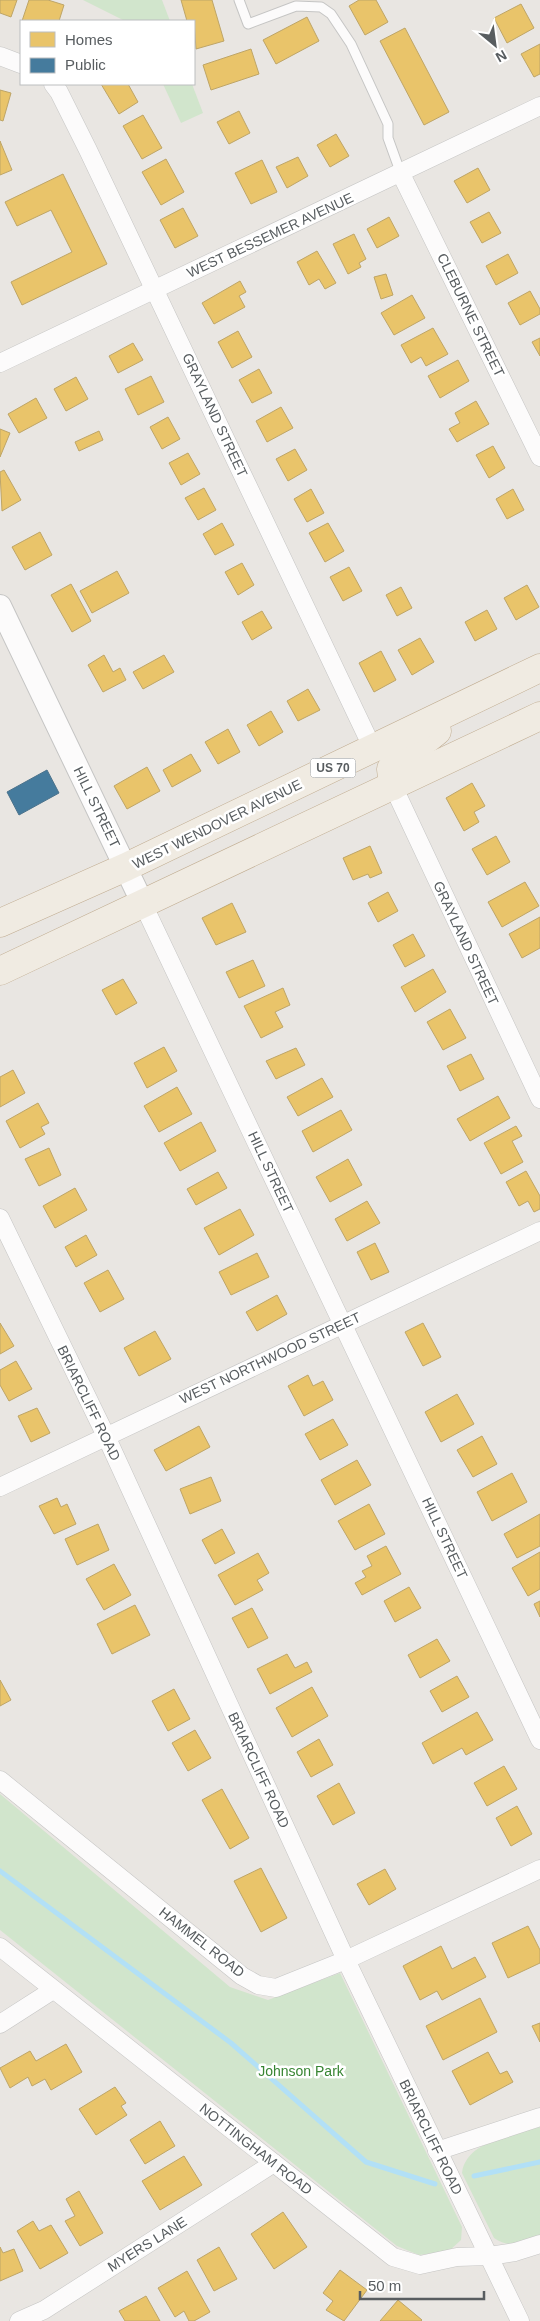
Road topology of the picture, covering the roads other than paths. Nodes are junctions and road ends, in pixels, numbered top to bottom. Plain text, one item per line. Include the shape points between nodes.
1 (239, 0) edge
2 (0, 56) edge
3 (20, 64) edge
4 (54, 85) edge
5 (540, 106) edge
6 (401, 174) junction
7 (155, 289) junction
8 (0, 363) edge
9 (540, 457) edge
10 (0, 606) edge
11 (540, 668) edge
12 (468, 704) junction
13 (540, 716) edge
14 (373, 749) junction
15 (393, 786) junction
16 (126, 867) junction
17 (143, 904) junction
18 (0, 923) edge
19 (0, 971) edge
20 (540, 1099) edge
21 (0, 1218) edge
22 (540, 1231) edge
23 (343, 1323) junction
24 (106, 1436) junction
25 (0, 1487) edge
26 (540, 1740) edge
27 (0, 1780) edge
28 (540, 1869) edge
29 (0, 1947) edge
30 (346, 1960) junction
31 (53, 1990) junction
32 (0, 2024) edge
33 (540, 2117) edge
34 (438, 2151) junction
35 (274, 2163) junction
36 (540, 2244) edge
37 (489, 2256) junction
38 (19, 2321) edge
39 (520, 2321) edge

1 - 6 lane via 248,24 296,6 321,7 330,14 351,44 388,124 388,138
2 - 3 street
4 - 7 street, GRAYLAND STREET
5 - 6 street, WEST BESSEMER AVENUE
6 - 7 street, WEST BESSEMER AVENUE
6 - 9 street, CLEBURNE STREET
7 - 8 street, WEST BESSEMER AVENUE
7 - 14 street, GRAYLAND STREET
10 - 16 street, HILL STREET
11 - 12 highway, WEST WENDOVER AVENUE / US 70
12 - 14 highway, WEST WENDOVER AVENUE / US 70
12 - 15 highway via 398,760 391,769
13 - 15 highway
14 - 16 highway, WEST WENDOVER AVENUE / US 70
15 - 17 highway
15 - 20 street, GRAYLAND STREET
16 - 17 street, HILL STREET
16 - 18 highway, WEST WENDOVER AVENUE / US 70
17 - 19 highway
17 - 23 street, HILL STREET
21 - 24 street, BRIARCLIFF ROAD
22 - 23 street, WEST NORTHWOOD STREET
23 - 24 street, WEST NORTHWOOD STREET
23 - 26 street, HILL STREET
24 - 25 street, WEST NORTHWOOD STREET
24 - 30 street, BRIARCLIFF ROAD
27 - 30 street, HAMMEL ROAD via 242,1976 258,1985 276,1988
28 - 30 street, HAMMEL ROAD
29 - 31 street, NOTTINGHAM ROAD
30 - 34 street, BRIARCLIFF ROAD
31 - 32 street
31 - 35 street, NOTTINGHAM ROAD
33 - 34 street
34 - 37 street, BRIARCLIFF ROAD
35 - 37 street, NOTTINGHAM ROAD via 393,2257 420,2265 457,2257
35 - 38 street, MYERS LANE via 44,2310
36 - 37 street, NOTTINGHAM ROAD
37 - 39 street, BRIARCLIFF ROAD

